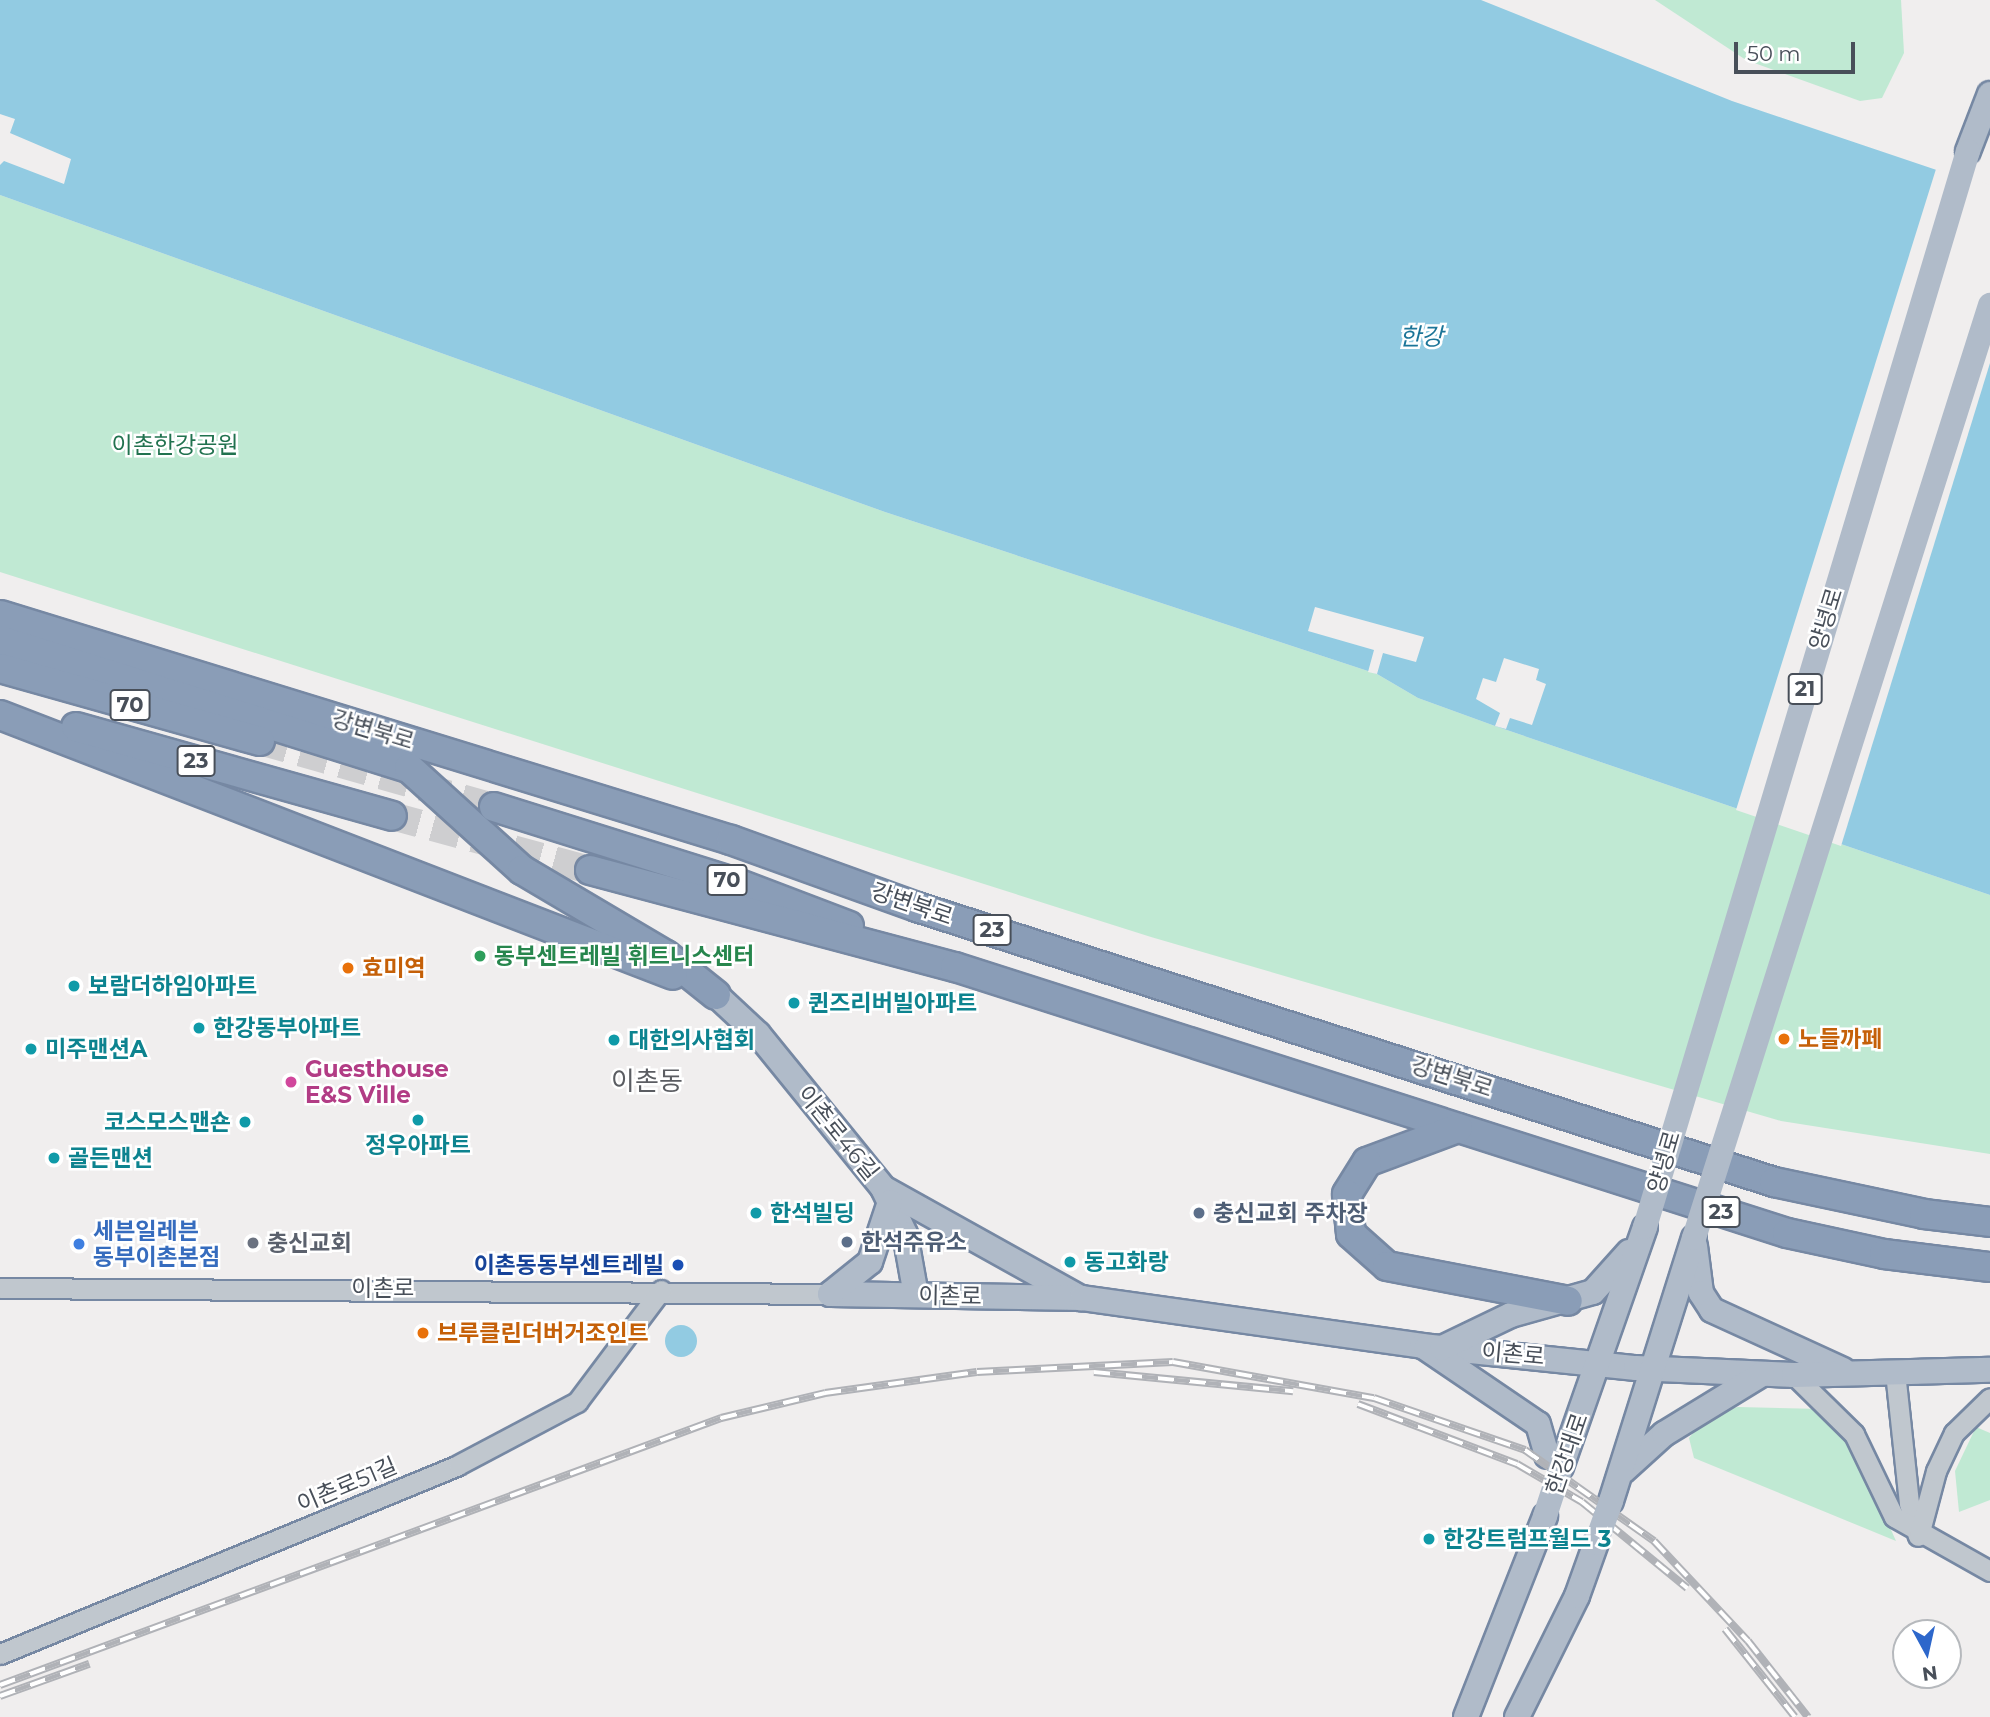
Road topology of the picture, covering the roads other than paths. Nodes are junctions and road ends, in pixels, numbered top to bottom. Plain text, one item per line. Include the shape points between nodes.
1 (1990, 94) edge
2 (1984, 114) edge
3 (1990, 305) edge
4 (0, 615) edge
5 (0, 640) edge
6 (0, 668) edge
7 (0, 704) edge
8 (0, 715) edge
9 (260, 741) tunnel mouth
10 (494, 807) tunnel mouth
11 (392, 816) tunnel mouth
12 (590, 870) tunnel mouth
13 (956, 967) junction
14 (716, 995) junction
15 (1458, 1128) junction
16 (887, 1195) junction
17 (1990, 1206) edge
18 (1924, 1214) junction
19 (1990, 1222) edge
20 (1644, 1229) junction
21 (1694, 1238) junction
22 (1990, 1267) edge
23 (0, 1288) edge
24 (661, 1290) junction
25 (830, 1294) junction
26 (916, 1295) junction
27 (1082, 1298) junction
28 (1568, 1301) junction
29 (1432, 1347) junction
30 (1599, 1363) junction
31 (1654, 1369) junction
32 (1990, 1370) edge
33 (1895, 1371) junction
34 (1850, 1373) junction
35 (1762, 1374) junction
36 (1794, 1375) junction
37 (1990, 1398) edge
38 (1554, 1461) junction
39 (1622, 1471) junction
40 (1919, 1536) junction
41 (1990, 1571) edge
42 (0, 1654) edge
43 (1466, 1717) edge
44 (1517, 1717) edge

1 - 2 main road, 양녕로 / 21
2 - 20 main road, 양녕로 / 21, bridge via 1968,151
3 - 21 main road, bridge
4 - 18 highway, 강변북로 / 23 via 731,840 917,906 1774,1182
5 - 14 highway via 409,768 522,870 666,955
6 - 9 highway, 70
7 - 11 highway, 23
8 - 14 highway
10 - 13 highway, 강변북로 / 70 via 734,882
12 - 13 highway, 강변북로 / 23
13 - 15 highway, 강변북로 / 23
14 - 16 main road, 이촌로46길 via 758,1034
15 - 22 highway, 강변북로 / 23 via 1787,1233 1884,1254
15 - 28 highway via 1367,1163 1347,1194 1352,1234 1387,1266
16 - 25 main road via 870,1262
16 - 26 main road, 이촌로46길 via 910,1253
16 - 27 main road
17 - 18 highway
18 - 19 highway, 강변북로 / 23
20 - 28 main road via 1605,1284
20 - 30 main road, 한강대로
21 - 31 main road
21 - 34 main road via 1701,1293 1712,1310
23 - 24 street, 이촌로
24 - 25 street, 이촌로
24 - 42 street, 이촌로51길 via 577,1402 458,1465
25 - 26 main road, 이촌로
26 - 27 main road, 이촌로
27 - 29 main road, 이촌로
28 - 29 main road via 1511,1315
29 - 30 main road, 이촌로
29 - 38 main road via 1538,1424
30 - 31 main road, 이촌로
30 - 38 main road, 한강대로
31 - 35 main road, 이촌로
31 - 39 main road
32 - 33 main road, 이촌로
33 - 34 main road, 이촌로
33 - 40 street via 1909,1503
34 - 36 main road, 이촌로
35 - 36 main road, 이촌로
35 - 39 main road via 1664,1434
36 - 40 street via 1854,1434 1894,1517
37 - 40 street via 1954,1433 1936,1471
38 - 43 main road, 한강대로 via 1547,1510
39 - 44 main road, bridge via 1577,1596
40 - 41 street

